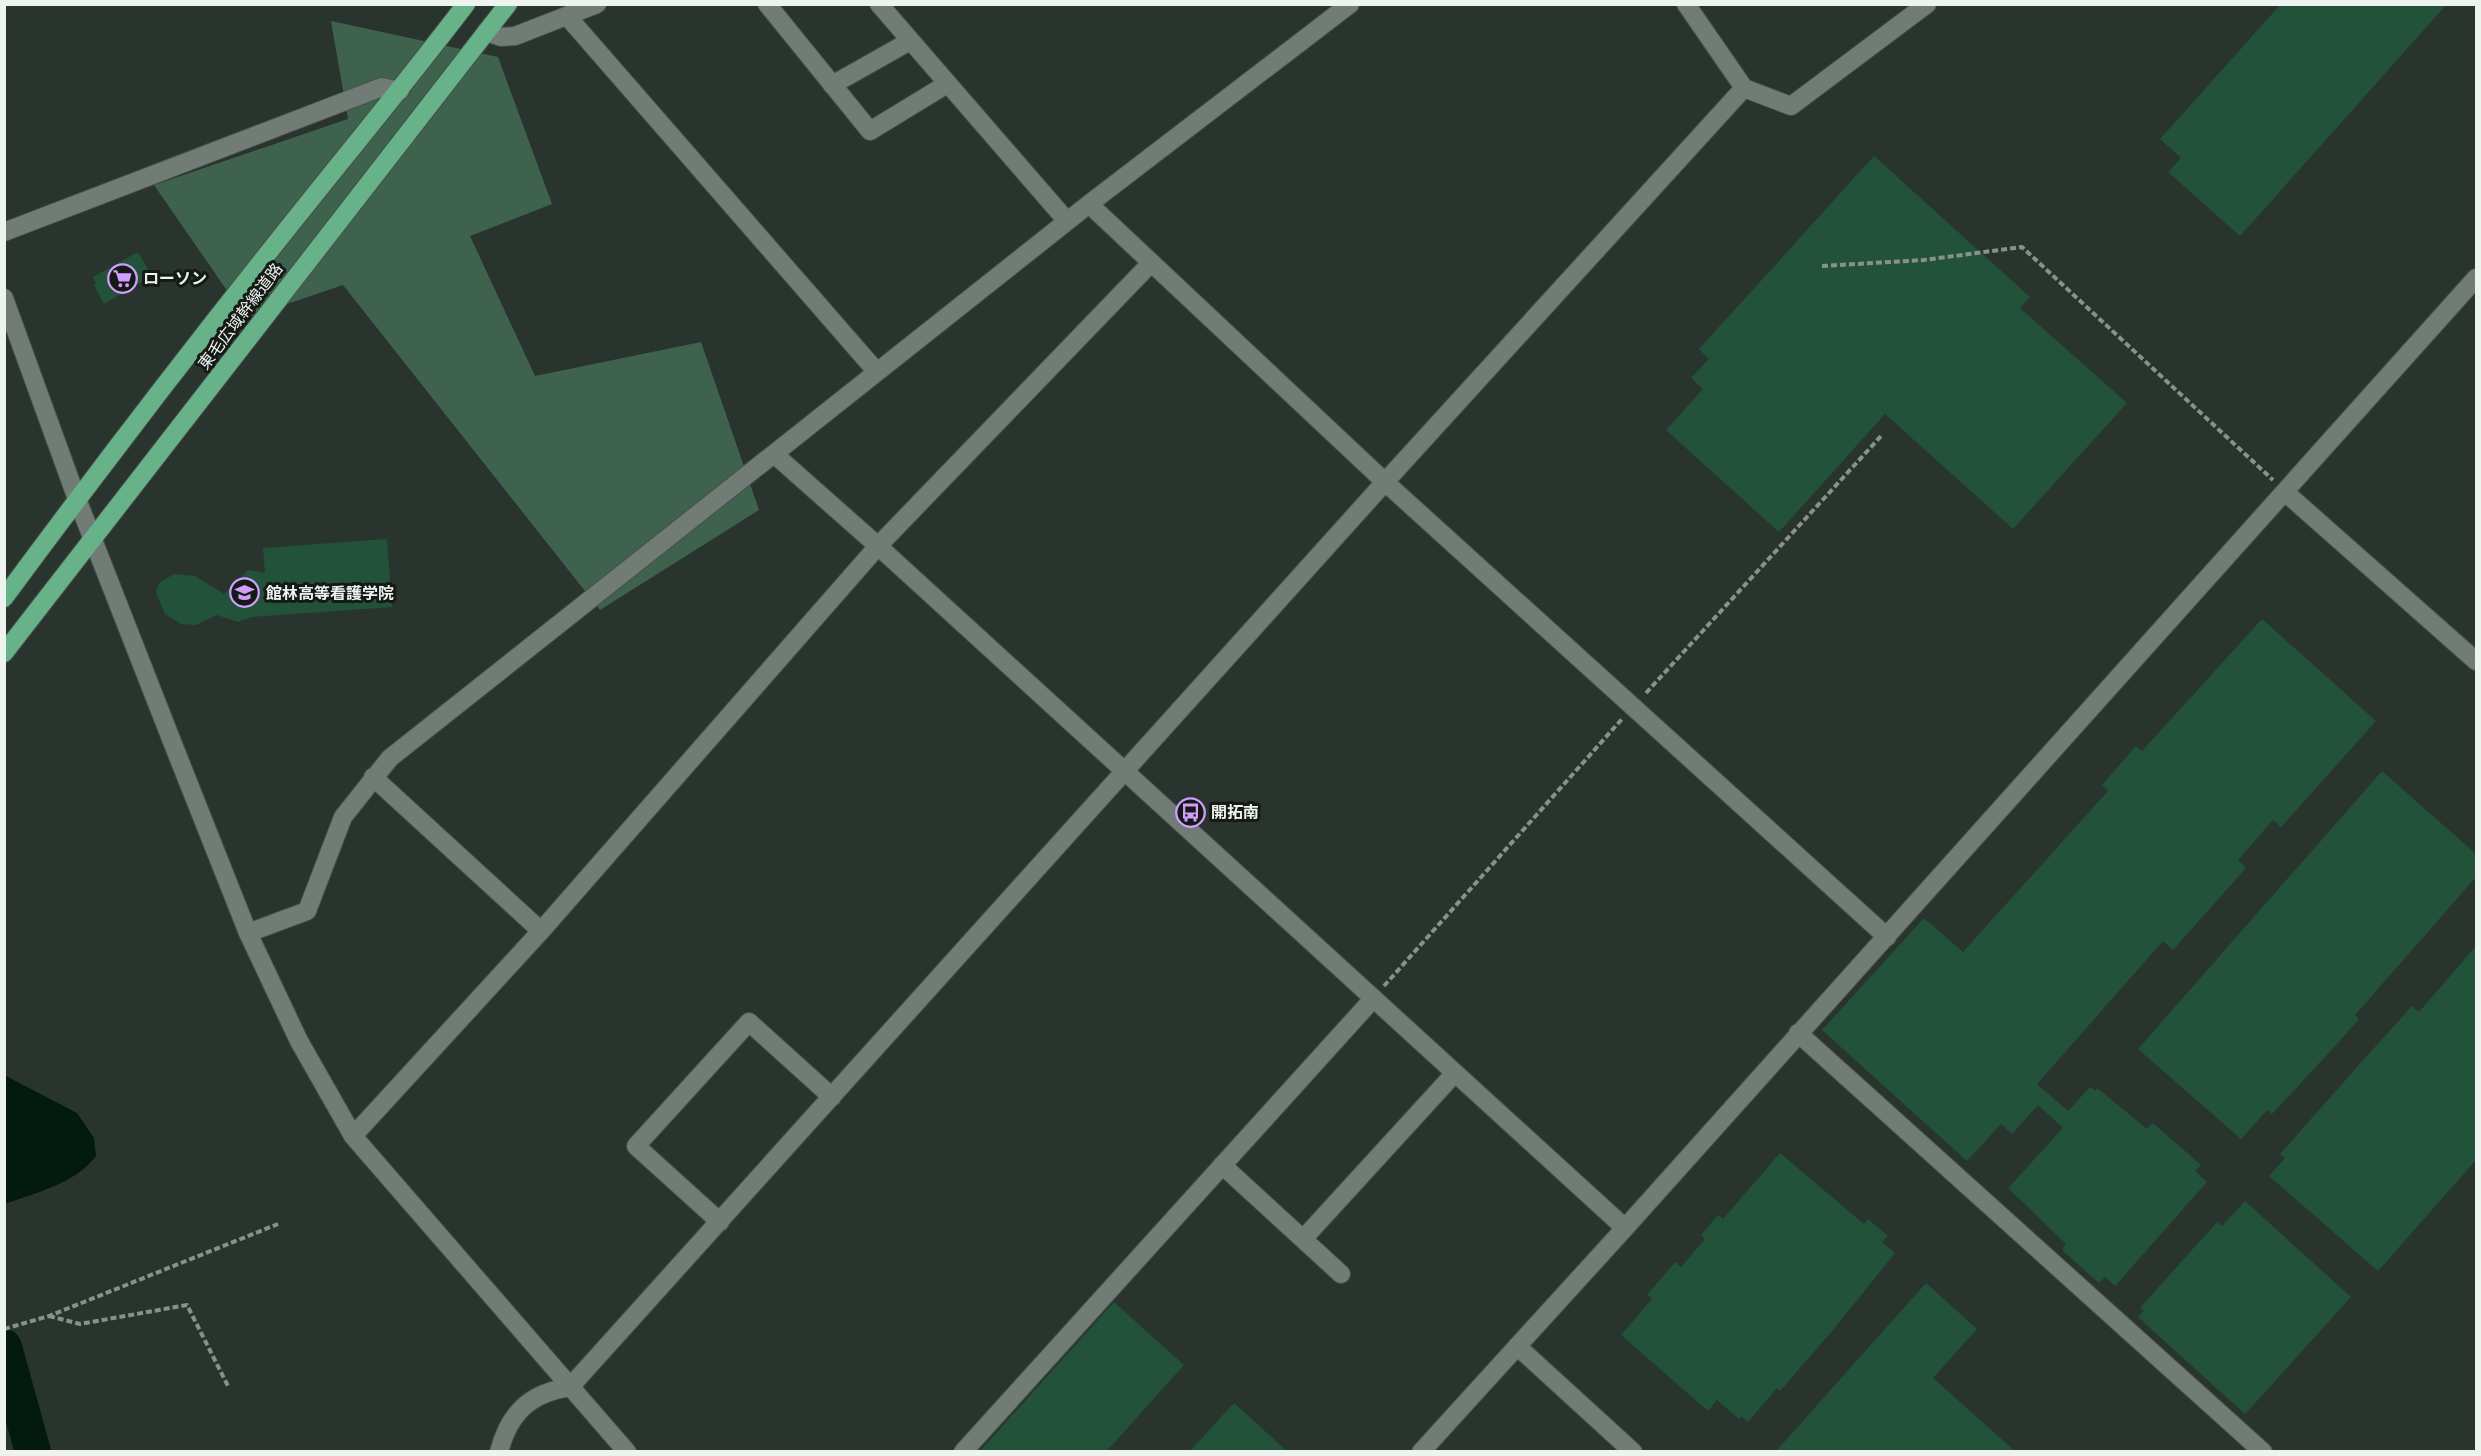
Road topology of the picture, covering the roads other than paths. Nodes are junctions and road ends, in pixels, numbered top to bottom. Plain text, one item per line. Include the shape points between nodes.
1 (466, 4) edge
2 (508, 4) edge
3 (597, 4) edge
4 (767, 4) edge
5 (879, 4) edge
6 (1350, 4) edge
7 (1686, 4) edge
8 (1927, 4) edge
9 (567, 16) junction
10 (486, 32) junction
11 (910, 40) junction
12 (832, 84) junction
13 (948, 84) junction
14 (1744, 88) junction
15 (400, 91) junction
16 (1089, 204) junction
17 (1067, 221) junction
18 (4, 232) edge
19 (1151, 263) junction
20 (2476, 278) edge
21 (4, 298) edge
22 (877, 372) junction
23 (774, 454) junction
24 (1385, 482) junction
25 (2286, 493) junction
26 (77, 498) junction
27 (94, 538) junction
28 (878, 546) junction
29 (4, 598) edge
30 (4, 653) edge
31 (2476, 661) edge
32 (1125, 774) junction
33 (373, 777) junction
34 (541, 931) junction
35 (248, 933) junction
36 (1887, 936) junction
37 (1372, 1000) junction
38 (1798, 1033) junction
39 (1454, 1074) junction
40 (832, 1097) junction
41 (353, 1136) junction
42 (1221, 1165) junction
43 (720, 1222) junction
44 (1625, 1228) junction
45 (1304, 1239) junction
46 (1341, 1274) dead end
47 (1517, 1346) junction
48 (570, 1387) junction
49 (499, 1452) edge
50 (627, 1452) edge
51 (963, 1452) edge
52 (1421, 1452) edge
53 (1633, 1452) edge
54 (2263, 1452) edge

1 - 15 highway, 東毛広域幹線道路
2 - 10 highway, 東毛広域幹線道路
3 - 9 street
4 - 12 street
5 - 11 street
6 - 16 street
7 - 14 street
8 - 14 street via 1791,106
9 - 10 street via 514,36
9 - 22 street
10 - 27 highway, 東毛広域幹線道路
11 - 12 street
11 - 13 street
12 - 13 street via 870,131
13 - 17 street
14 - 24 street
15 - 18 street via 382,87
15 - 26 highway, 東毛広域幹線道路
16 - 17 street
16 - 19 street
17 - 22 street
19 - 24 street
19 - 28 street
20 - 25 street
21 - 26 street
22 - 23 street
23 - 28 street
23 - 33 street via 390,758
24 - 32 street
24 - 36 street
25 - 31 street
25 - 36 street
26 - 27 street
26 - 29 highway, 東毛広域幹線道路
27 - 30 highway, 東毛広域幹線道路
27 - 35 street
28 - 32 street
28 - 34 street
32 - 37 street
32 - 40 street
33 - 34 street
33 - 35 street via 343,818 307,911
34 - 41 street
35 - 41 street via 299,1041
36 - 38 street
37 - 39 street
37 - 42 street
38 - 44 street
38 - 54 street
39 - 44 street
39 - 45 street
40 - 43 street
40 - 43 street via 749,1022 644,1137 636,1146
41 - 48 street
42 - 45 street
42 - 51 street
43 - 48 street
44 - 47 street
45 - 46 street
47 - 52 street
47 - 53 street
48 - 49 street via 543,1394 516,1413
48 - 50 street

